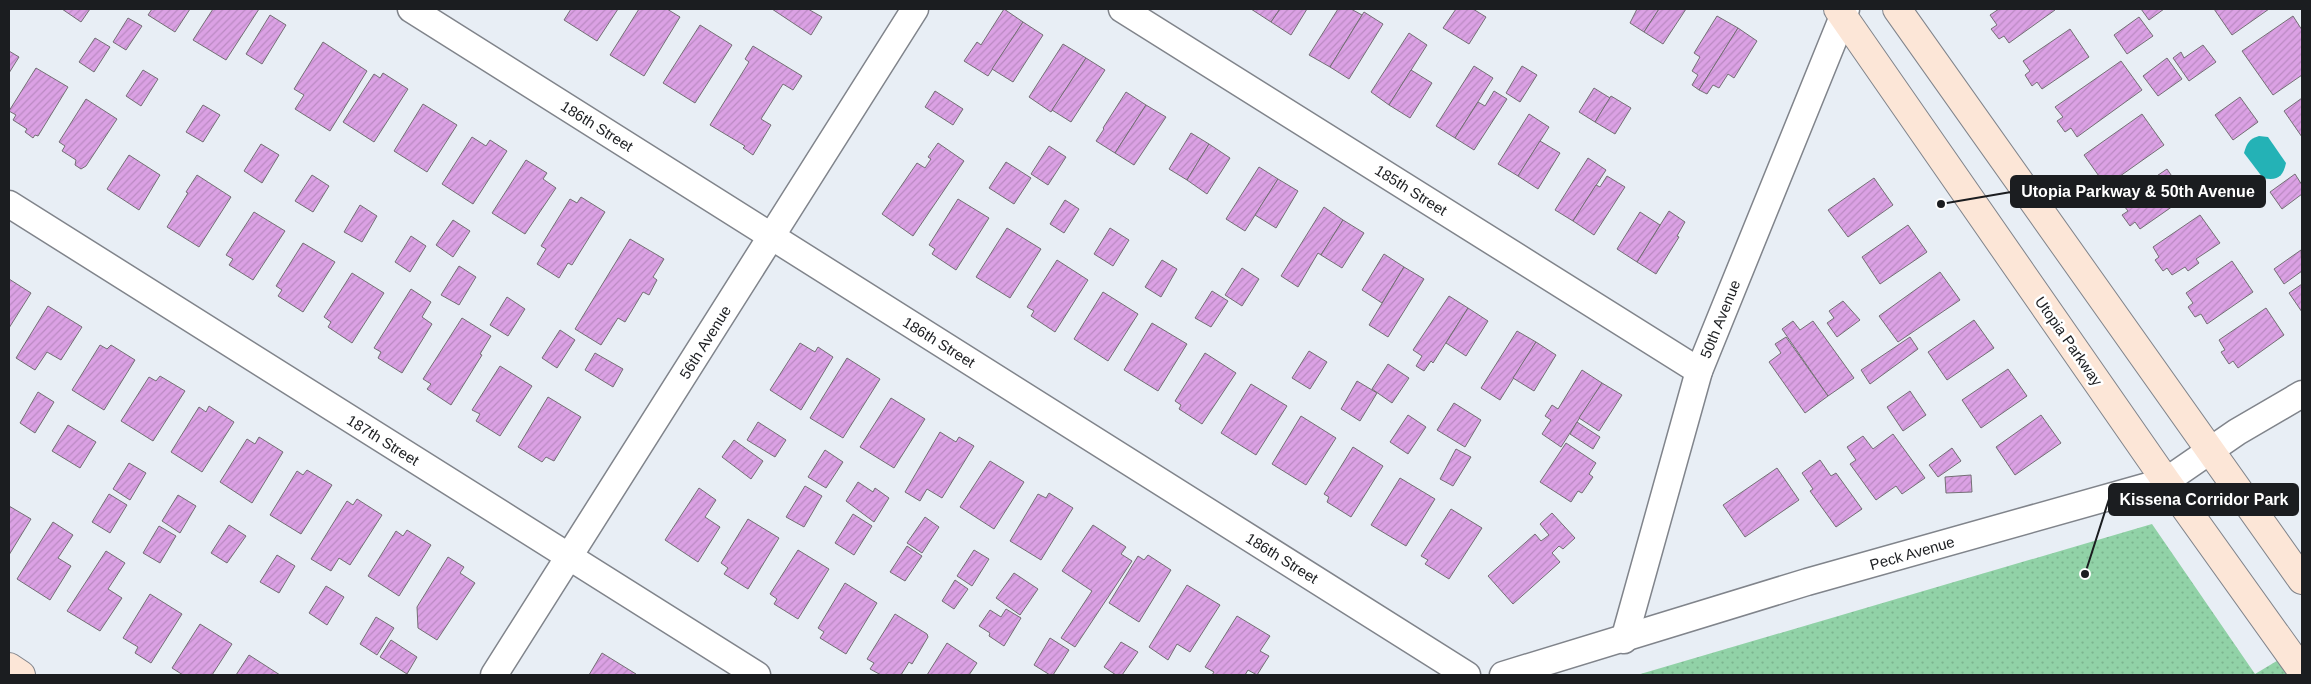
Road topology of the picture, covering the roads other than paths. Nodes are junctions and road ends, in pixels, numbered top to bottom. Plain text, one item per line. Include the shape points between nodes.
1 (411, 9) edge
2 (915, 9) edge
3 (1122, 9) edge
4 (1897, 9) edge
5 (1840, 11) edge
6 (9, 204) edge
7 (772, 236) junction
8 (1699, 371) junction
9 (2302, 394) edge
10 (2210, 450) junction
11 (2166, 481) junction
12 (570, 557) junction
13 (2302, 580) edge
14 (1624, 640) junction
15 (9, 667) edge
16 (2302, 671) edge
17 (21, 675) edge
18 (494, 675) edge
19 (756, 675) edge
20 (1467, 675) edge
21 (1503, 675) edge

1 - 7 street, 186th Street
2 - 7 street, 56th Avenue
3 - 8 street, 185th Street
4 - 10 main road
5 - 8 street, 50th Avenue
5 - 11 main road, Utopia Parkway
6 - 12 street, 187th Street
7 - 12 street, 56th Avenue
7 - 20 street, 186th Street
8 - 14 street, 50th Avenue
9 - 10 street, Peck Avenue
10 - 11 street, Peck Avenue
10 - 13 main road
11 - 14 street, Peck Avenue via 1807,582
11 - 16 main road, Utopia Parkway
12 - 18 street, 56th Avenue
12 - 19 street, 187th Street
14 - 21 street, Peck Avenue
15 - 17 main road

